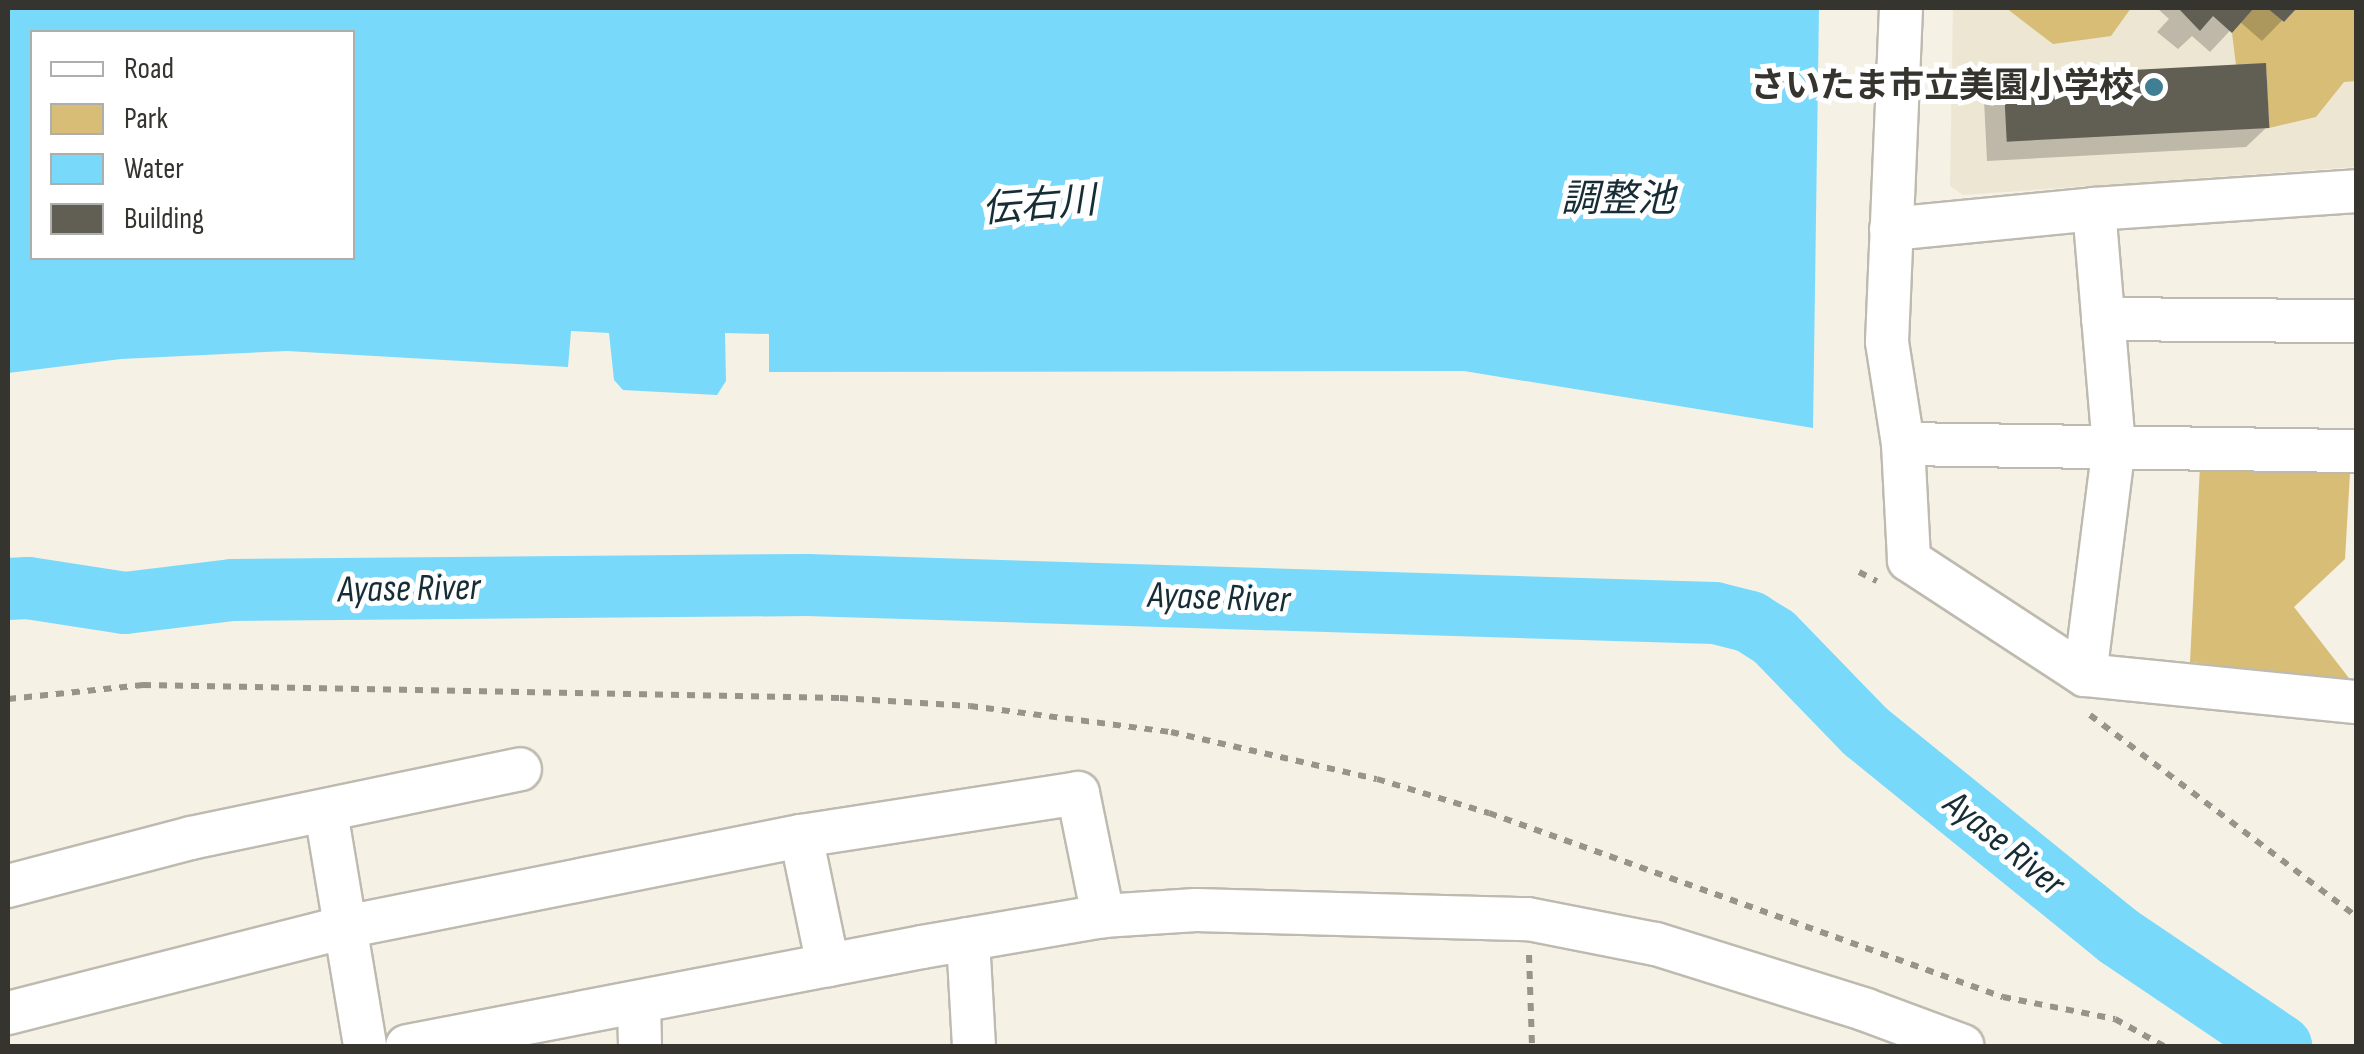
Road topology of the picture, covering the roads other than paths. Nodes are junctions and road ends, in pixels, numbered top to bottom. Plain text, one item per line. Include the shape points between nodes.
1 (1900, 8) edge
2 (2356, 191) edge
3 (2094, 209) junction
4 (1891, 230) junction
5 (2103, 319) junction
6 (2356, 321) edge
7 (1903, 444) junction
8 (2114, 447) junction
9 (2356, 451) edge
10 (2080, 689) junction
11 (2356, 702) edge
12 (520, 770) dead end
13 (326, 812) junction
14 (802, 836) junction
15 (8, 886) edge
16 (1103, 916) junction
17 (345, 927) junction
18 (968, 939) junction
19 (828, 965) junction
20 (639, 1004) junction
21 (8, 1012) edge
22 (365, 1046) edge
23 (417, 1046) edge
24 (640, 1046) edge
25 (974, 1046) edge
26 (1963, 1046) edge

1 - 4 street
2 - 3 street
3 - 4 street
3 - 5 street
4 - 7 street via 1886,342
5 - 6 street
5 - 8 street
7 - 8 street
7 - 10 street via 1909,560
8 - 9 street
8 - 10 street
10 - 11 street
12 - 13 street
13 - 15 street via 191,838
13 - 17 street
14 - 16 street via 1078,792
14 - 17 street
14 - 19 street
16 - 18 street
16 - 26 street via 1196,910 1528,919 1656,944
17 - 21 street
17 - 22 street
18 - 19 street
18 - 25 street
19 - 20 street
20 - 23 street
20 - 24 street

